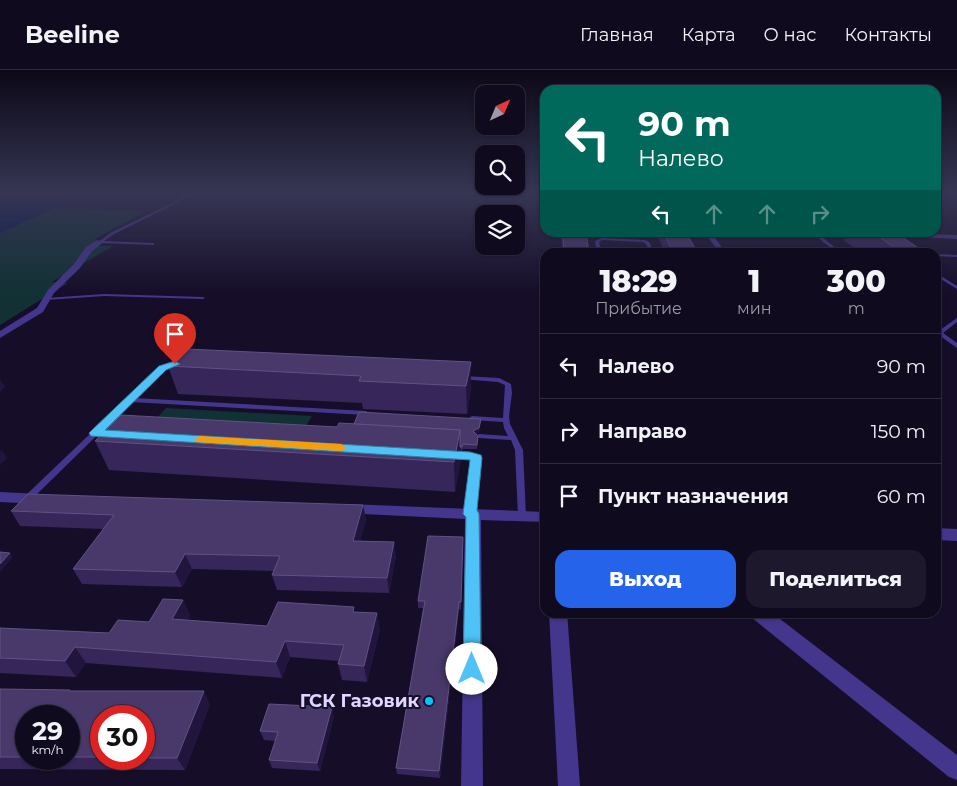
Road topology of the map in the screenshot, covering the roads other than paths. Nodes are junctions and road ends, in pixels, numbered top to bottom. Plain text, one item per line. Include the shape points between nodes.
1 (129, 225) edge
2 (941, 235) edge
3 (957, 236) edge
4 (711, 237) edge
5 (819, 237) edge
6 (100, 242) junction
7 (153, 244) dead end
8 (598, 248) edge
9 (650, 248) edge
10 (719, 248) edge
11 (833, 248) edge
12 (941, 255) edge
13 (957, 256) edge
14 (941, 277) edge
15 (957, 288) edge
16 (203, 298) dead end
17 (46, 299) junction
18 (957, 320) edge
19 (941, 329) edge
20 (941, 333) edge
21 (0, 335) edge
22 (957, 346) edge
23 (184, 365) edge
24 (452, 378) edge
25 (130, 400) junction
26 (370, 413) edge
27 (467, 418) edge
28 (506, 420) junction
29 (95, 433) junction
30 (105, 434) edge
31 (479, 436) edge
32 (513, 438) junction
33 (441, 454) edge
34 (0, 498) edge
35 (28, 498) junction
36 (58, 500) edge
37 (333, 509) edge
38 (471, 514) junction
39 (522, 516) junction
40 (540, 517) edge
41 (558, 618) edge
42 (765, 618) edge
43 (957, 769) edge
44 (472, 786) edge
45 (569, 786) edge

1 - 6 lane
2 - 3 street
4 - 10 street
5 - 11 lane
6 - 7 lane
6 - 17 street via 89,249
8 - 9 lane via 597,241 602,239 644,241
12 - 13 lane
14 - 15 lane
16 - 17 lane via 104,295
17 - 21 street via 40,310
18 - 19 lane
20 - 22 lane
23 - 25 lane via 166,366
24 - 28 lane via 499,380 508,384
25 - 26 lane
25 - 29 lane
27 - 28 lane
28 - 32 lane
29 - 30 lane
29 - 35 lane
31 - 32 lane
32 - 39 lane via 519,450
33 - 38 lane via 476,458
34 - 35 street
35 - 36 street
37 - 38 street
38 - 39 street
38 - 44 street
39 - 40 street
41 - 45 street
42 - 43 street

